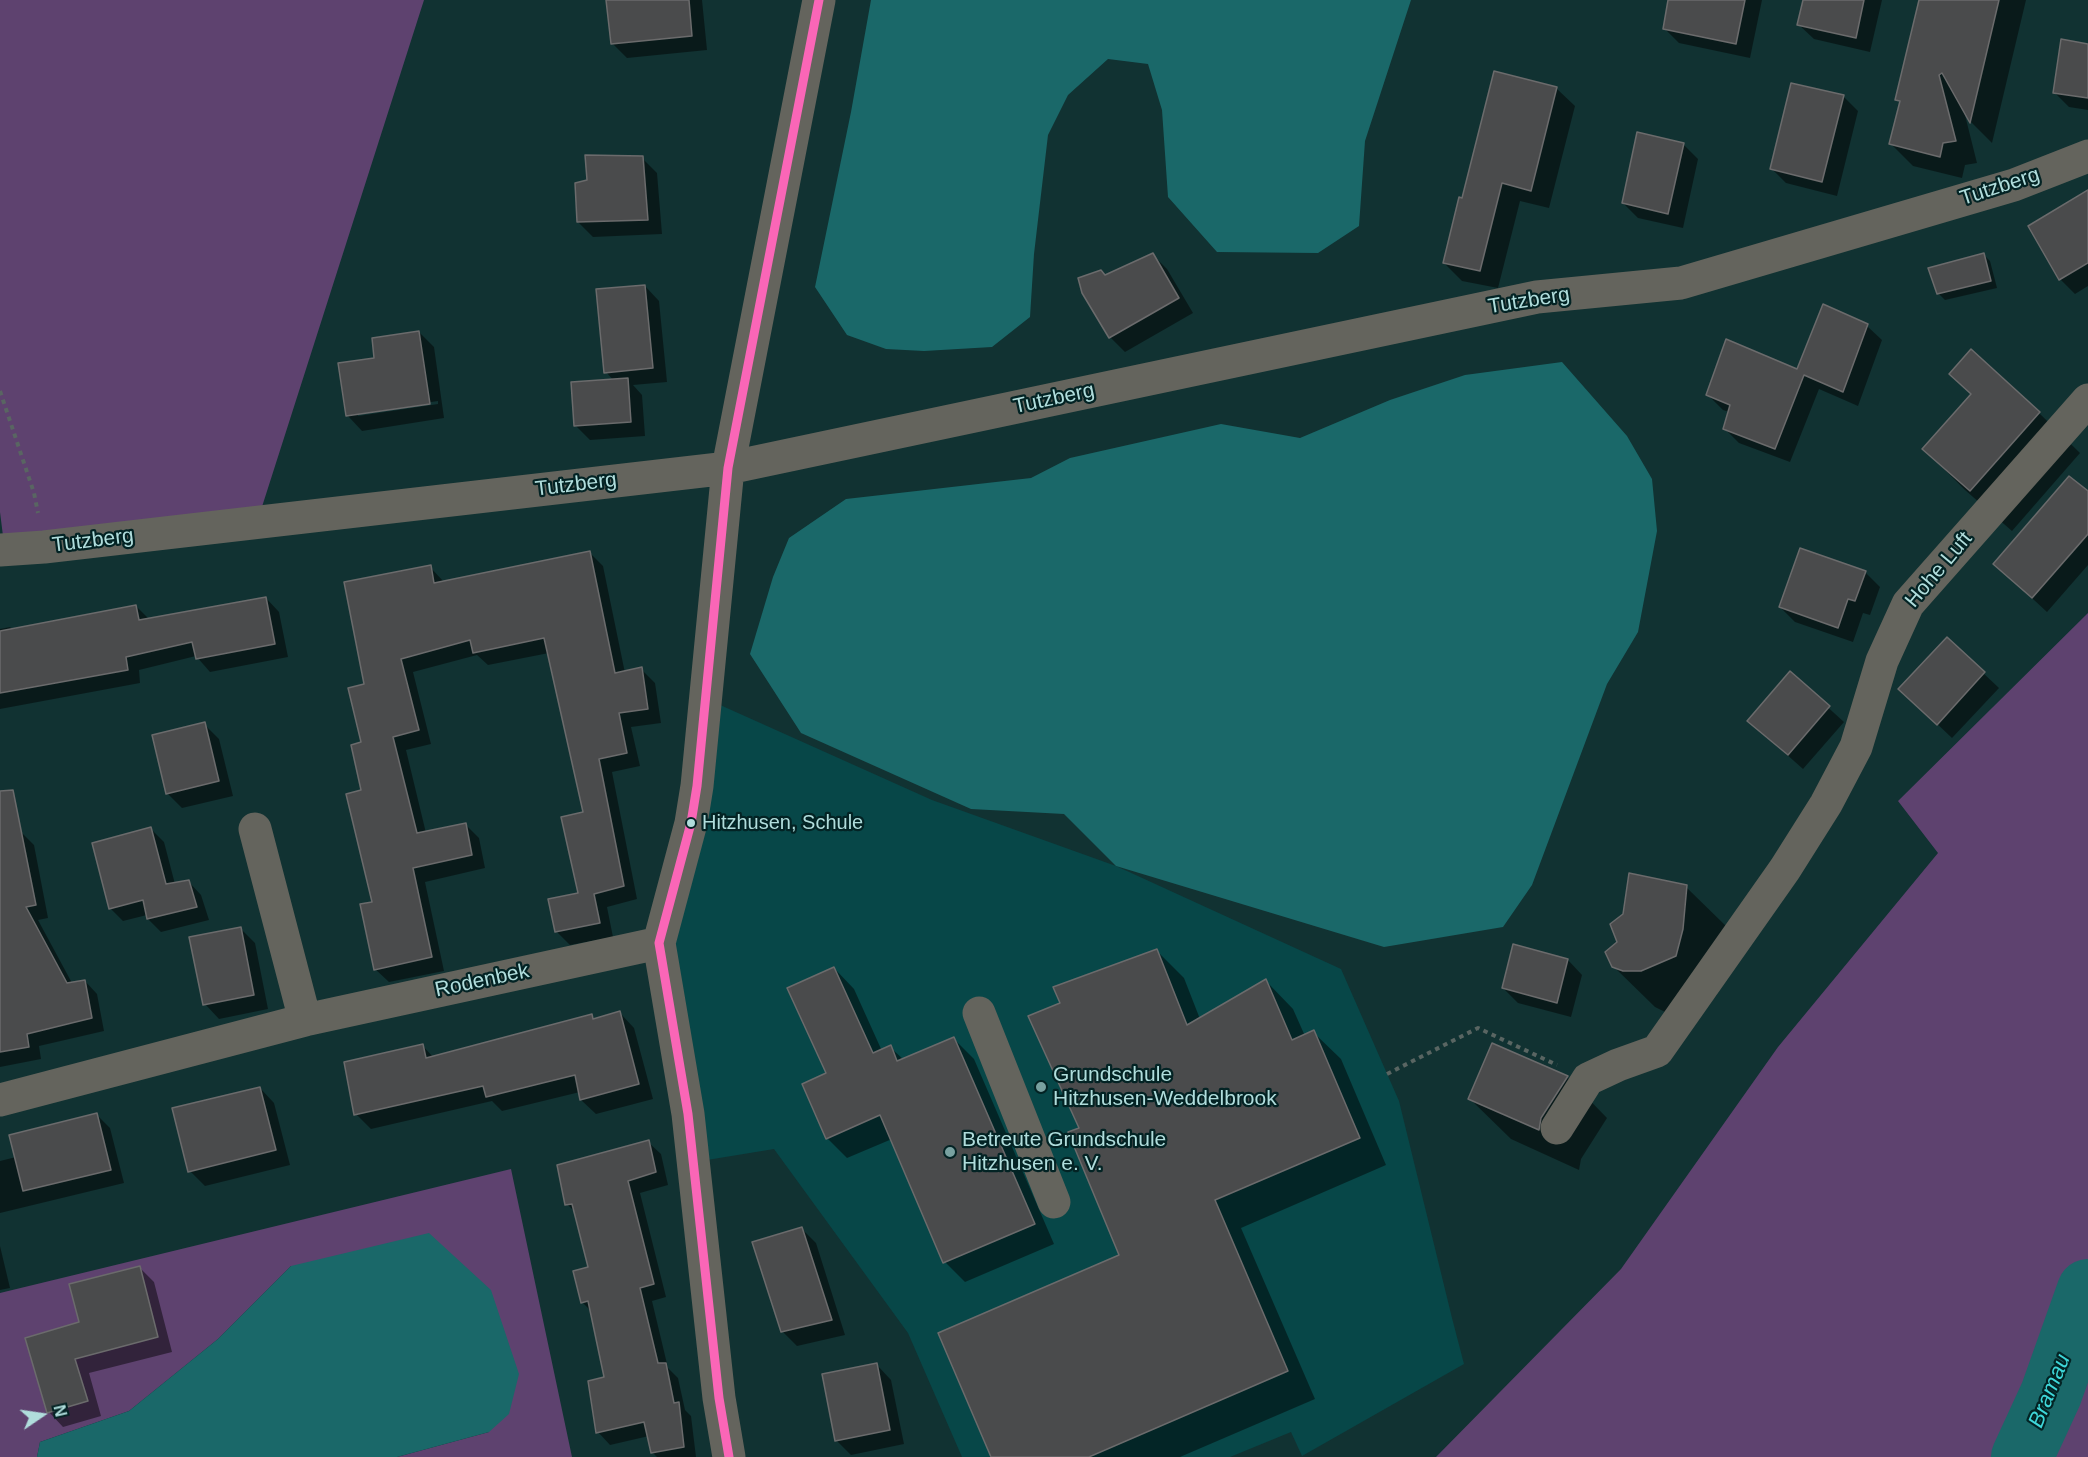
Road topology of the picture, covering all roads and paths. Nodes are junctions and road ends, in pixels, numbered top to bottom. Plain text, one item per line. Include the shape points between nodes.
1 (819, 0) edge
2 (2088, 156) edge
3 (0, 391) edge
4 (2088, 400) edge
5 (728, 468) junction
6 (44, 547) junction
7 (0, 550) edge
8 (255, 829) dead end
9 (659, 943) junction
10 (979, 1013) dead end
11 (305, 1020) junction
12 (1387, 1074) dead end
13 (1588, 1079) junction
14 (0, 1100) edge
15 (1557, 1128) dead end
16 (1054, 1202) dead end
17 (729, 1457) edge

1 - 5 street
2 - 5 street, Tutzberg via 2013,185 1682,283 1537,297
3 - 6 path via 34,493
4 - 13 street, Hohe Luft via 1908,604 1882,661 1856,747 1826,804 1657,1051
5 - 6 street, Tutzberg
5 - 9 street via 697,786
6 - 7 street, Tutzberg
8 - 11 street
9 - 11 street, Rodenbek
9 - 17 street via 688,1114
10 - 16 street
11 - 14 street, Rodenbek
12 - 13 path via 1478,1028
13 - 15 street

